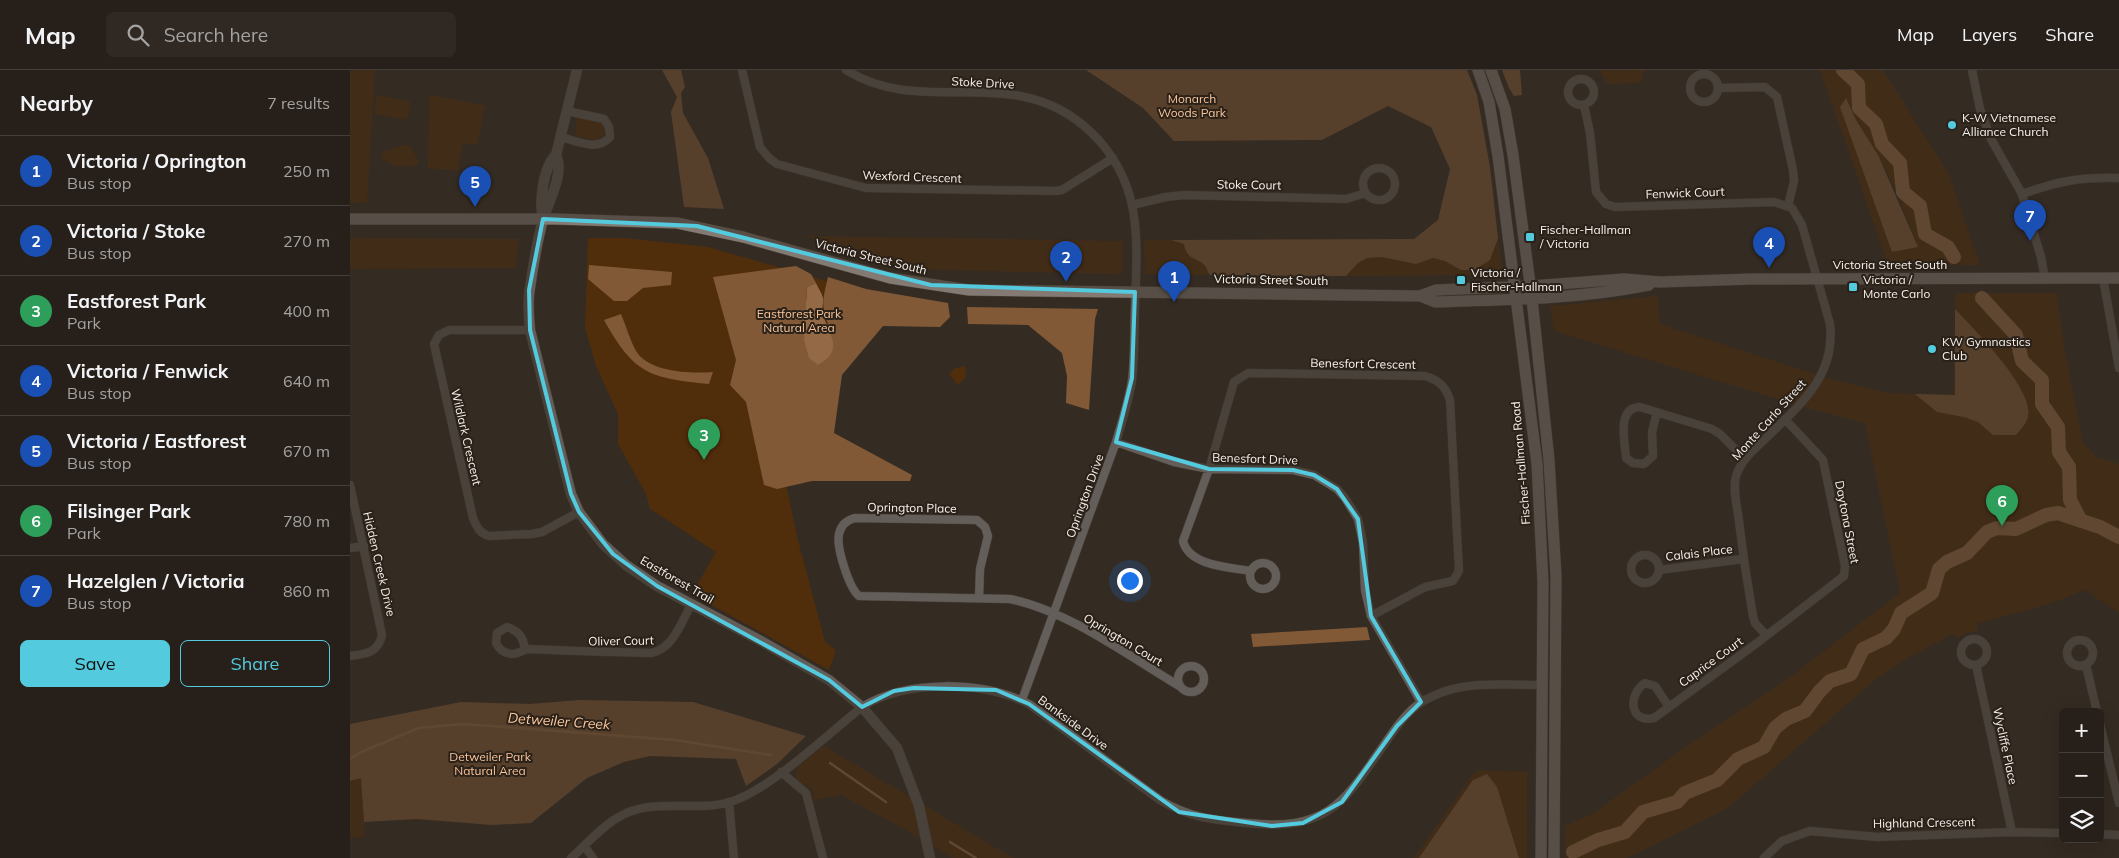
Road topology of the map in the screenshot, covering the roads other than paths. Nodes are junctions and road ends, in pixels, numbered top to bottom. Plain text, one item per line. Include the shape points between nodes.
1 (577, 70) edge
2 (742, 70) edge
3 (846, 70) edge
4 (1478, 70) edge
5 (1491, 70) edge
6 (1972, 70) edge
7 (1718, 88) dead end
8 (1584, 105) dead end
9 (567, 110) junction
10 (560, 137) junction
11 (1113, 158) junction
12 (2119, 178) edge
13 (1366, 193) junction
14 (2022, 194) junction
15 (1132, 206) junction
16 (1788, 206) junction
17 (350, 219) edge
18 (543, 219) junction
19 (2103, 278) junction
20 (2119, 278) edge
21 (1818, 279) junction
22 (2045, 279) junction
23 (1660, 282) junction
24 (1530, 286) junction
25 (1515, 287) junction
26 (1135, 292) junction
27 (1420, 296) junction
28 (1516, 299) junction
29 (1532, 299) junction
30 (530, 330) junction
31 (2119, 368) edge
32 (1657, 412) junction
33 (1785, 419) junction
34 (1116, 442) junction
35 (1745, 459) junction
36 (1210, 469) junction
37 (350, 486) edge
38 (579, 512) junction
39 (364, 546) junction
40 (350, 548) edge
41 (1743, 559) junction
42 (1659, 570) dead end
43 (1250, 572) dead end
44 (979, 598) junction
45 (691, 605) junction
46 (1054, 612) junction
47 (1371, 616) junction
48 (1766, 635) junction
49 (525, 649) dead end
50 (350, 656) edge
51 (1976, 665) dead end
52 (2086, 665) dead end
53 (1543, 685) junction
54 (1181, 687) dead end
55 (1022, 700) junction
56 (1421, 702) junction
57 (862, 706) junction
58 (1669, 707) junction
59 (2096, 708) edge
60 (2104, 741) edge
61 (781, 772) junction
62 (729, 802) junction
63 (2119, 803) edge
64 (2012, 832) junction
65 (2059, 833) edge
66 (2104, 834) edge
67 (2119, 835) edge
68 (585, 847) junction
69 (571, 858) edge
70 (593, 858) edge
71 (734, 858) edge
72 (823, 858) edge
73 (930, 858) edge
74 (1541, 858) edge
75 (1554, 858) edge
76 (1764, 858) edge

1 - 9 street, Eastforest Trail
2 - 11 street, Wexford Crescent via 760,146 769,158 786,168 848,184 892,190 1056,191
3 - 11 street, Stoke Drive via 867,81 912,93 995,93 1038,100 1076,119 1098,138
4 - 25 main road, Fischer-Hallman Road via 1493,123
5 - 24 main road via 1505,109
6 - 14 street via 1980,110 1991,139
7 - 16 street via 1765,87 1777,97 1793,170 1794,181
8 - 16 street, Fenwick Court via 1596,192 1606,204 1615,207 1774,202
9 - 10 street, Eastforest Trail
9 - 10 street via 604,119 610,136 604,144 597,146
10 - 18 street, Eastforest Trail via 556,155 560,162 550,205
11 - 15 street, Stoke Drive via 1124,178
12 - 14 street via 2084,177
13 - 13 street, Stoke Court via 1377,200 1388,197 1394,187 1391,174 1379,168 1371,170 1364,179
13 - 15 street, Stoke Court via 1346,199 1184,195
14 - 22 street
15 - 26 street, Stoke Drive
16 - 21 street via 1802,225
17 - 18 main road, Victoria Street South
18 - 26 main road, Victoria Street South via 654,221 697,226 890,278 969,290
18 - 30 street, Eastforest Trail via 529,290
19 - 20 main road, Victoria Street South
19 - 22 main road, Victoria Street South
19 - 31 street
21 - 22 main road, Victoria Street South
21 - 23 main road, Victoria Street South
21 - 33 street, Monte Carlo Street via 1830,324 1830,352 1823,375
23 - 24 main road, Victoria Street South via 1624,279
23 - 29 main road, Victoria Street South via 1625,290
24 - 25 main road, Victoria Street South
24 - 29 main road
25 - 27 main road, Victoria Street South via 1436,290
25 - 28 main road, Fischer-Hallman Road
26 - 27 main road, Victoria Street South
26 - 34 street, Oprington Drive via 1132,378
27 - 28 main road, Victoria Street South via 1435,302
28 - 29 main road, Victoria Street South
28 - 53 main road, Fischer-Hallman Road via 1537,464 1543,582
29 - 75 main road via 1549,460 1556,576
30 - 38 street, Eastforest Trail via 566,478
30 - 38 street, Wildlark Crescent via 449,330 439,335 434,344 473,518 482,534 532,534
32 - 32 street via 1634,407 1624,418 1626,458 1633,463 1644,464 1653,456 1652,432
32 - 35 street via 1712,429
33 - 35 street, Monte Carlo Street
33 - 48 street, Daytona Street via 1823,460 1845,571 1840,580
34 - 36 street, Benesfort Drive via 1174,462
34 - 46 street, Oprington Drive
35 - 41 street, Monte Carlo Street via 1739,468 1735,487
36 - 43 street, Benesfort Crescent via 1183,541 1186,550 1196,558
36 - 47 street, Benesfort Drive via 1293,470 1314,475 1336,488 1358,518 1363,543 1365,590
36 - 47 street, Benesfort Crescent via 1234,382 1248,374 1425,376 1442,385 1450,400 1459,570 1453,581 1425,587
37 - 39 street, Hidden Creek Drive
38 - 45 street, Eastforest Trail via 603,544 626,565
39 - 40 street
39 - 50 street, Hidden Creek Drive via 382,635 373,651
41 - 42 street, Calais Place
41 - 48 street, Monte Carlo Street via 1753,616
44 - 44 street, Oprington Place via 980,569 988,536 985,527 977,520 855,518 842,527 839,540 848,580 859,596
44 - 46 street, Oprington Place via 1010,599
45 - 49 street, Oliver Court via 668,646 650,654
45 - 57 street, Eastforest Trail via 828,680
46 - 54 street, Oprington Court
46 - 55 street, Oprington Drive
47 - 56 street, Benesfort Drive
48 - 58 street, Caprice Court
51 - 64 street, Wycliffe Place
52 - 59 street
53 - 56 street, Bankside Drive via 1467,686
53 - 74 main road, Fischer-Hallman Road
55 - 56 street, Bankside Drive via 1179,812 1194,817 1272,826 1303,823 1342,802 1397,726
55 - 57 street, Bankside Drive via 996,690 914,688 894,691
57 - 61 street, Bankside Drive
57 - 73 street, Eastforest Trail via 897,748 919,806
58 - 58 street, Caprice Court via 1655,686 1645,683 1637,688 1633,697 1638,716 1647,720
60 - 63 street
61 - 62 street, Bankside Drive via 757,789
61 - 72 street via 806,793
62 - 68 street, Bankside Drive via 650,806 635,810 617,818
62 - 71 street
64 - 65 street, Highland Crescent
64 - 76 street, Highland Crescent via 1877,837 1810,831 1782,841
66 - 67 street
68 - 69 street, Bankside Drive
68 - 70 street

